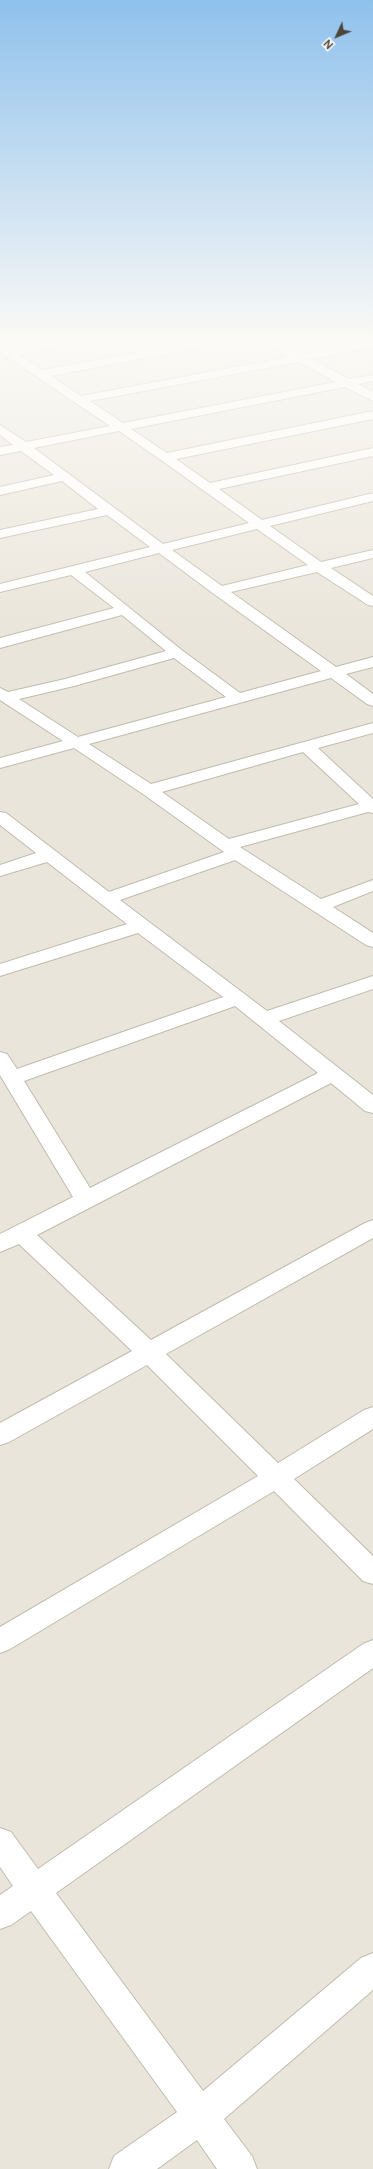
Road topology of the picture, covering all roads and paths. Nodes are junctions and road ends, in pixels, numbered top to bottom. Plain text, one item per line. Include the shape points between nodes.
1 (13, 439) edge
2 (59, 439) edge
3 (138, 439) edge
4 (253, 439) edge
5 (22, 446) junction
6 (0, 451) edge
7 (373, 452) edge
8 (165, 457) junction
9 (66, 477) junction
10 (207, 488) junction
11 (0, 490) edge
12 (373, 497) edge
13 (110, 510) junction
14 (260, 525) junction
15 (0, 534) edge
16 (160, 548) junction
17 (373, 554) edge
18 (319, 567) junction
19 (74, 570) junction
20 (0, 588) edge
21 (219, 591) junction
22 (373, 602) edge
23 (125, 610) junction
24 (0, 643) edge
25 (176, 653) junction
26 (373, 662) edge
27 (331, 672) junction
28 (3, 695) edge
29 (238, 698) junction
30 (373, 701) edge
31 (373, 728) edge
32 (74, 743) junction
33 (307, 747) junction
34 (0, 763) edge
35 (149, 790) junction
36 (372, 807) edge
37 (0, 817) edge
38 (231, 849) junction
39 (49, 855) junction
40 (0, 871) edge
41 (373, 885) edge
42 (106, 899) junction
43 (319, 906) junction
44 (140, 926) junction
45 (373, 941) edge
46 (0, 970) edge
47 (373, 982) edge
48 (237, 998) junction
49 (264, 1019) junction
50 (0, 1058) edge
51 (334, 1073) junction
52 (12, 1078) junction
53 (373, 1106) edge
54 (86, 1200) junction
55 (373, 1228) edge
56 (21, 1233) junction
57 (0, 1244) edge
58 (149, 1352) junction
59 (373, 1417) edge
60 (0, 1435) edge
61 (275, 1478) junction
62 (373, 1573) edge
63 (0, 1641) edge
64 (373, 1652) edge
65 (0, 1842) edge
66 (36, 1891) junction
67 (0, 1914) edge
68 (373, 1969) edge
69 (200, 2116) junction
70 (127, 2169) edge
71 (239, 2169) edge

1 - 5 street
2 - 5 street
3 - 8 street
4 - 8 street
5 - 6 street
5 - 9 street
7 - 10 street
8 - 10 street
9 - 11 street
9 - 13 street
10 - 14 street
12 - 14 street
13 - 15 street
13 - 16 street
14 - 16 street
14 - 18 street
16 - 19 street
16 - 21 street
17 - 18 street
18 - 21 street
18 - 22 street
19 - 20 street
19 - 23 street
21 - 27 street
23 - 24 street
23 - 25 street
25 - 28 street via 68,683
25 - 29 street
26 - 27 street
27 - 29 street
27 - 30 street
28 - 32 street
29 - 32 street
31 - 33 street
32 - 34 street
32 - 35 street
33 - 35 street
33 - 36 street
35 - 38 street
36 - 38 street
37 - 39 street
38 - 42 street
38 - 43 street
39 - 40 street
39 - 42 street
41 - 43 street
42 - 44 street
43 - 45 street
44 - 46 street
44 - 48 street
47 - 49 street
48 - 49 street
48 - 52 street
49 - 51 street
50 - 52 street
51 - 53 street
51 - 54 street
52 - 54 street
54 - 56 street
55 - 58 street
56 - 57 street
56 - 58 street
58 - 60 street
58 - 61 street
59 - 61 street
61 - 62 street
61 - 63 street
64 - 66 street
65 - 66 street
66 - 67 street
66 - 69 street
68 - 69 street
69 - 70 street
69 - 71 street

